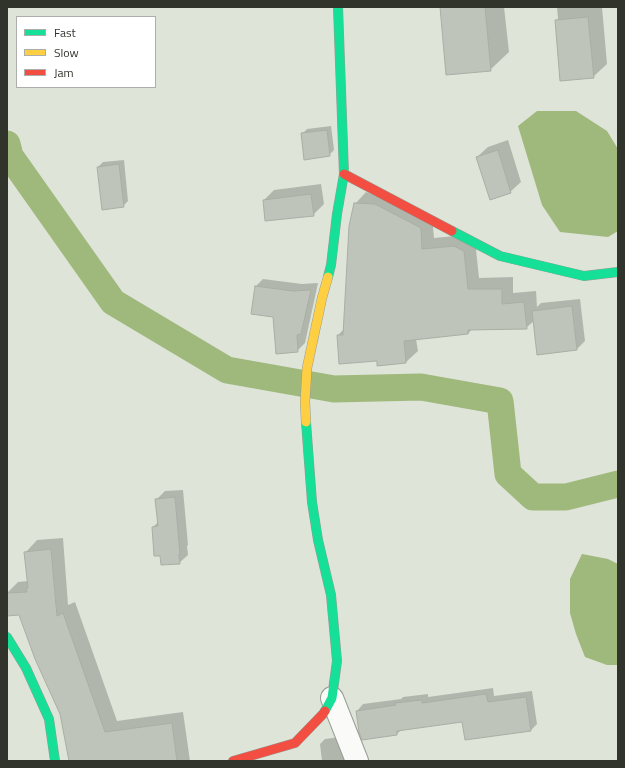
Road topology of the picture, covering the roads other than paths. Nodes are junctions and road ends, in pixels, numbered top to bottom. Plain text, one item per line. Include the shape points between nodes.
1 (338, 7) edge
2 (344, 174) junction
3 (618, 272) edge
4 (7, 637) edge
5 (332, 698) junction
6 (55, 761) edge
7 (233, 761) edge
8 (357, 761) edge

1 - 2 street
2 - 3 street via 500,256 584,276
2 - 5 street via 331,265 307,368 304,402 312,502 330,595 337,661
4 - 6 street via 26,668 49,719
5 - 7 street via 323,714 295,743
5 - 8 street

